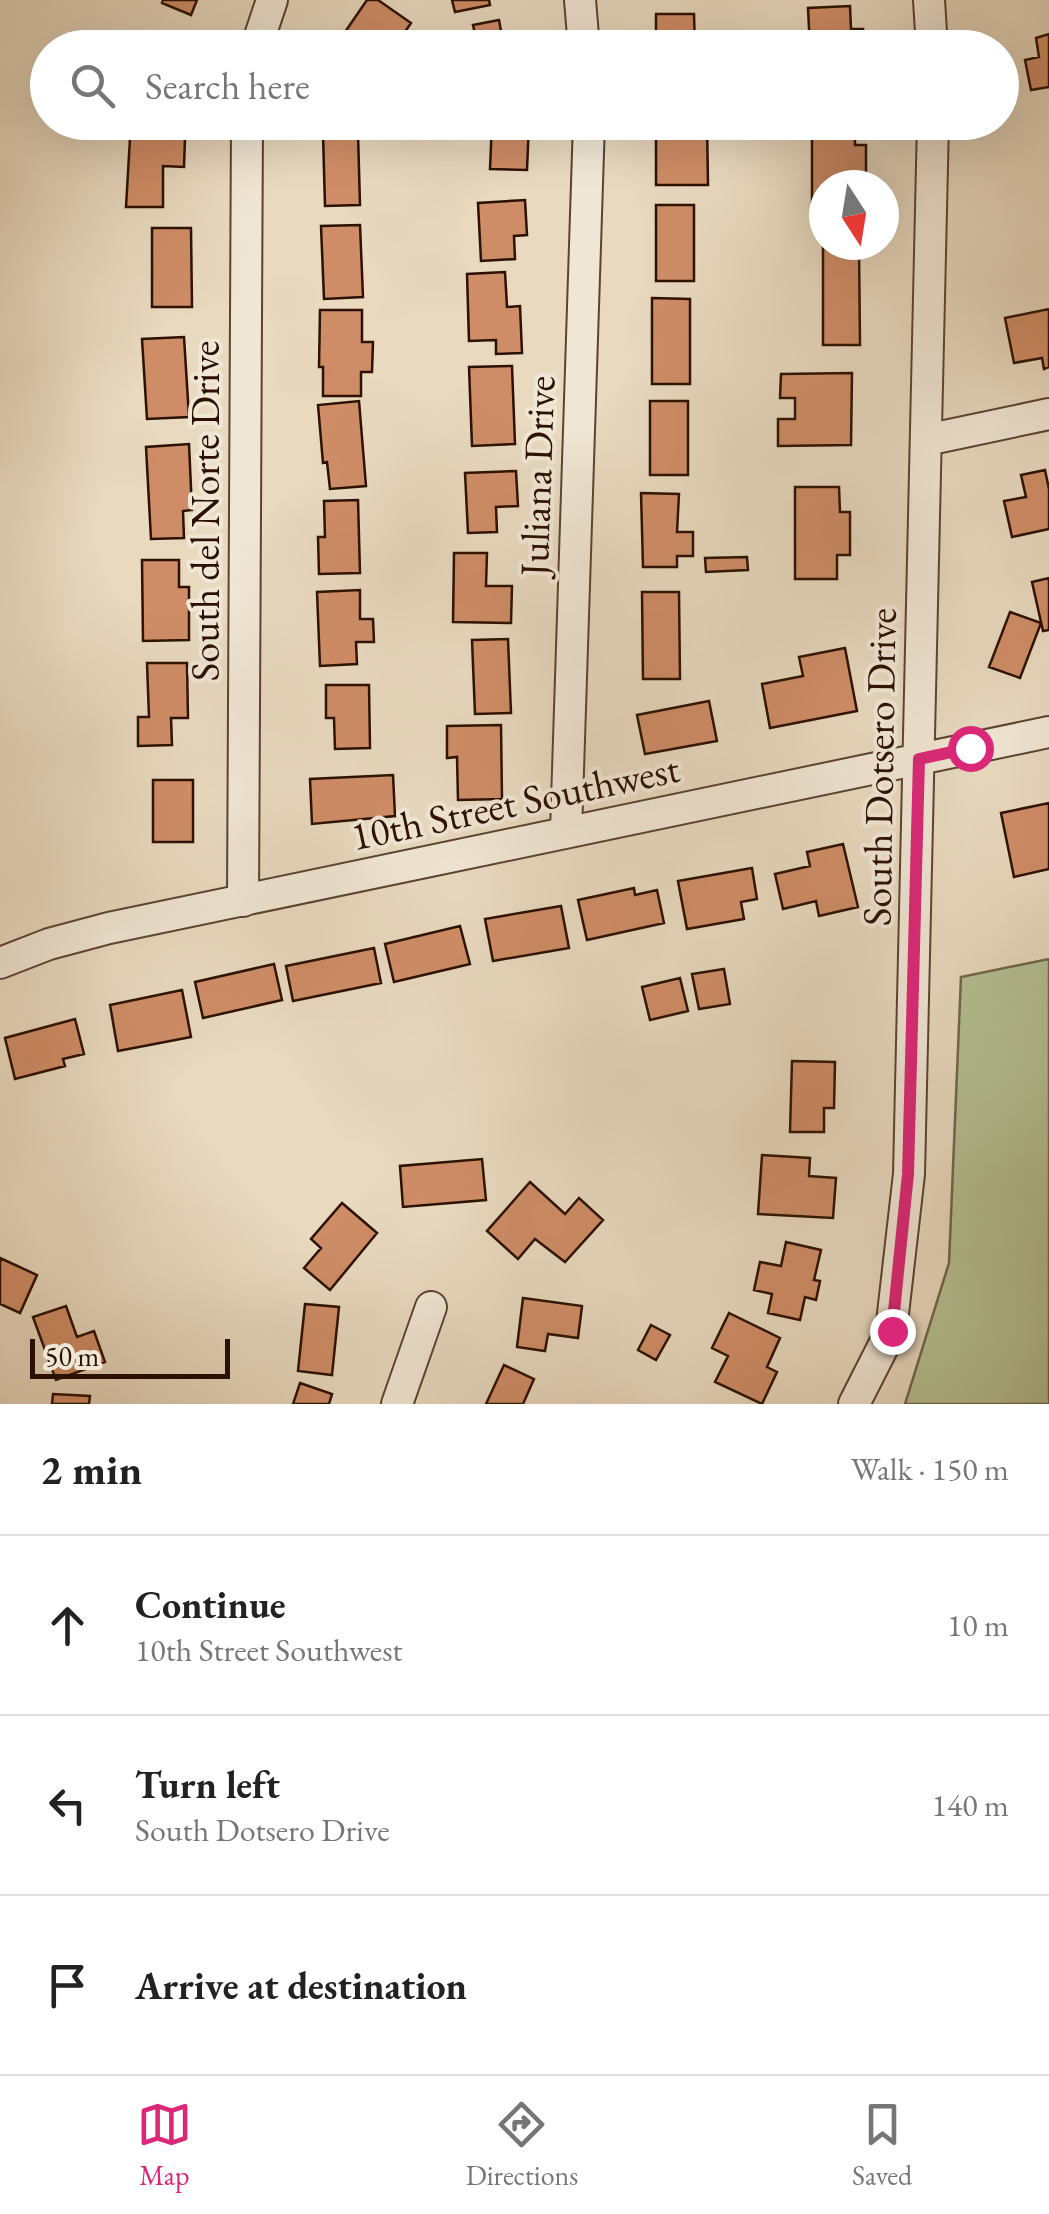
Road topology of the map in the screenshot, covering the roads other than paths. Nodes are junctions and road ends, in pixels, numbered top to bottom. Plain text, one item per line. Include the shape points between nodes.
1 (272, 0) edge
2 (580, 0) edge
3 (929, 0) edge
4 (262, 30) edge
5 (582, 30) edge
6 (931, 30) edge
7 (247, 140) edge
8 (588, 140) edge
9 (933, 140) edge
10 (1049, 414) edge
11 (926, 440) junction
12 (1049, 732) edge
13 (919, 759) junction
14 (566, 832) junction
15 (243, 900) junction
16 (0, 962) edge
17 (432, 1307) dead end
18 (397, 1404) edge
19 (854, 1404) edge

1 - 4 street
2 - 5 street
3 - 6 street
7 - 15 street, South del Norte Drive
8 - 14 street, Juliana Drive
9 - 11 street, South Dotsero Drive
10 - 11 street
11 - 13 street, South Dotsero Drive
12 - 13 street, 10th Street Southwest
13 - 14 street, 10th Street Southwest
13 - 19 street, South Dotsero Drive via 908,1174 892,1331
14 - 15 street, 10th Street Southwest
15 - 16 street, 10th Street Southwest via 108,928
17 - 18 street

